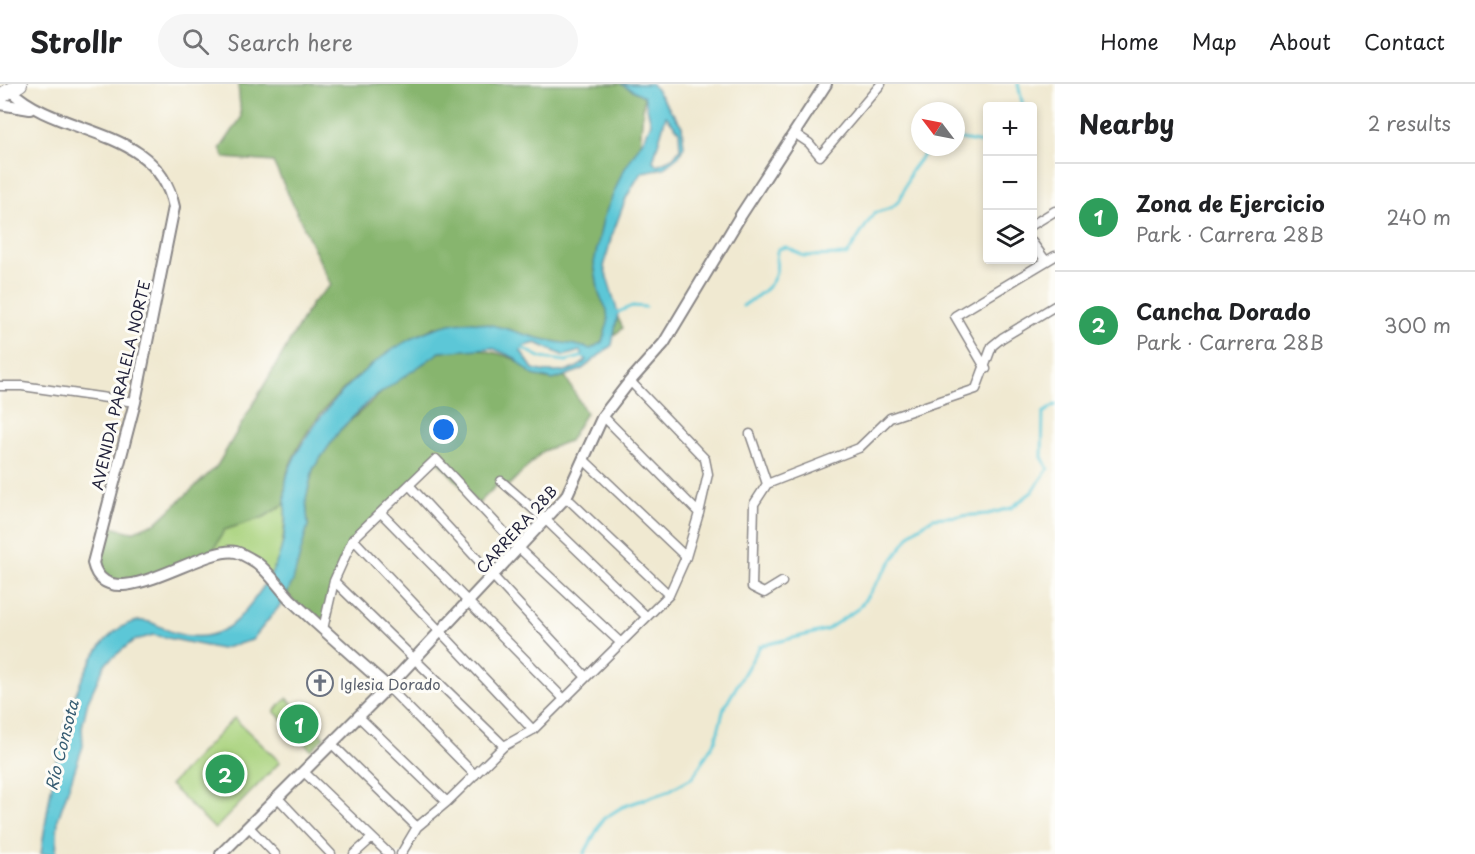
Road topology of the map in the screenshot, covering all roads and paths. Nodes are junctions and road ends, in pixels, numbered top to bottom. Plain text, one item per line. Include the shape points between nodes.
1 (826, 84) edge
2 (881, 84) edge
3 (10, 90) edge
4 (0, 104) edge
5 (37, 111) junction
6 (794, 133) junction
7 (1055, 211) edge
8 (1037, 222) edge
9 (1037, 249) edge
10 (1055, 256) edge
11 (1046, 261) junction
12 (1055, 306) edge
13 (986, 369) junction
14 (630, 381) junction
15 (0, 386) edge
16 (135, 402) junction
17 (603, 416) junction
18 (750, 434) dead end
19 (583, 459) junction
20 (501, 481) dead end
21 (768, 484) junction
22 (410, 486) junction
23 (566, 497) junction
24 (381, 513) junction
25 (699, 513) junction
26 (547, 521) junction
27 (353, 539) junction
28 (520, 549) junction
29 (686, 556) junction
30 (494, 576) junction
31 (334, 581) junction
32 (782, 582) dead end
33 (669, 595) junction
34 (468, 605) junction
35 (647, 617) junction
36 (323, 629) junction
37 (440, 630) junction
38 (621, 643) junction
39 (415, 657) junction
40 (586, 677) junction
41 (388, 687) junction
42 (564, 699) junction
43 (359, 717) junction
44 (533, 730) junction
45 (332, 744) junction
46 (504, 746) junction
47 (304, 772) junction
48 (475, 775) junction
49 (277, 798) junction
50 (447, 802) junction
51 (249, 827) junction
52 (417, 827) junction
53 (372, 838) junction
54 (221, 854) edge
55 (275, 854) edge
56 (331, 854) edge
57 (354, 854) edge
58 (389, 854) edge
59 (401, 854) edge

1 - 6 street, CARRERA 28B
2 - 6 street via 819,156
3 - 5 street, AVENIDA PARALELA NORTE
4 - 5 street, AVENIDA PARALELA NORTE
5 - 16 street, AVENIDA PARALELA NORTE via 111,137 130,148 160,173 171,191 174,207
6 - 14 street, CARRERA 28B via 664,343
7 - 8 street
9 - 11 street
10 - 11 street
11 - 13 street via 955,316
12 - 13 street via 992,346
13 - 21 street via 976,389 890,418 860,448
14 - 17 street, CARRERA 28B
14 - 25 street via 705,459 708,474
15 - 16 street
16 - 36 street, AVENIDA PARALELA NORTE via 93,564 98,574 111,584 128,586 218,552 236,552 256,563
17 - 19 street, CARRERA 28B
17 - 25 street
18 - 21 street
19 - 23 street, CARRERA 28B
19 - 29 street
20 - 26 street
21 - 32 street via 754,504 752,587 764,593
22 - 24 street
22 - 28 street via 436,459
22 - 30 street
23 - 26 street, CARRERA 28B
23 - 33 street
24 - 27 street
24 - 34 street
25 - 29 street
26 - 28 street, CARRERA 28B
26 - 35 street
27 - 31 street
27 - 37 street
28 - 30 street, CARRERA 28B
28 - 38 street
29 - 33 street
30 - 34 street, CARRERA 28B
30 - 40 street
31 - 36 street
31 - 39 street
33 - 35 street
34 - 37 street, CARRERA 28B
34 - 42 street
35 - 38 street
36 - 41 street
37 - 39 street, CARRERA 28B
37 - 44 street
38 - 40 street
39 - 41 street, CARRERA 28B
39 - 46 street
40 - 42 street
41 - 43 street, CARRERA 28B
41 - 48 street
42 - 44 street
43 - 45 street, CARRERA 28B
43 - 50 street
44 - 46 street
45 - 47 street, CARRERA 28B
45 - 52 street
46 - 48 street
47 - 49 street, CARRERA 28B
47 - 53 street
48 - 50 street
49 - 51 street, CARRERA 28B
49 - 56 street
50 - 52 street
51 - 54 street, CARRERA 28B
51 - 55 street
52 - 59 street
53 - 57 street
53 - 58 street

